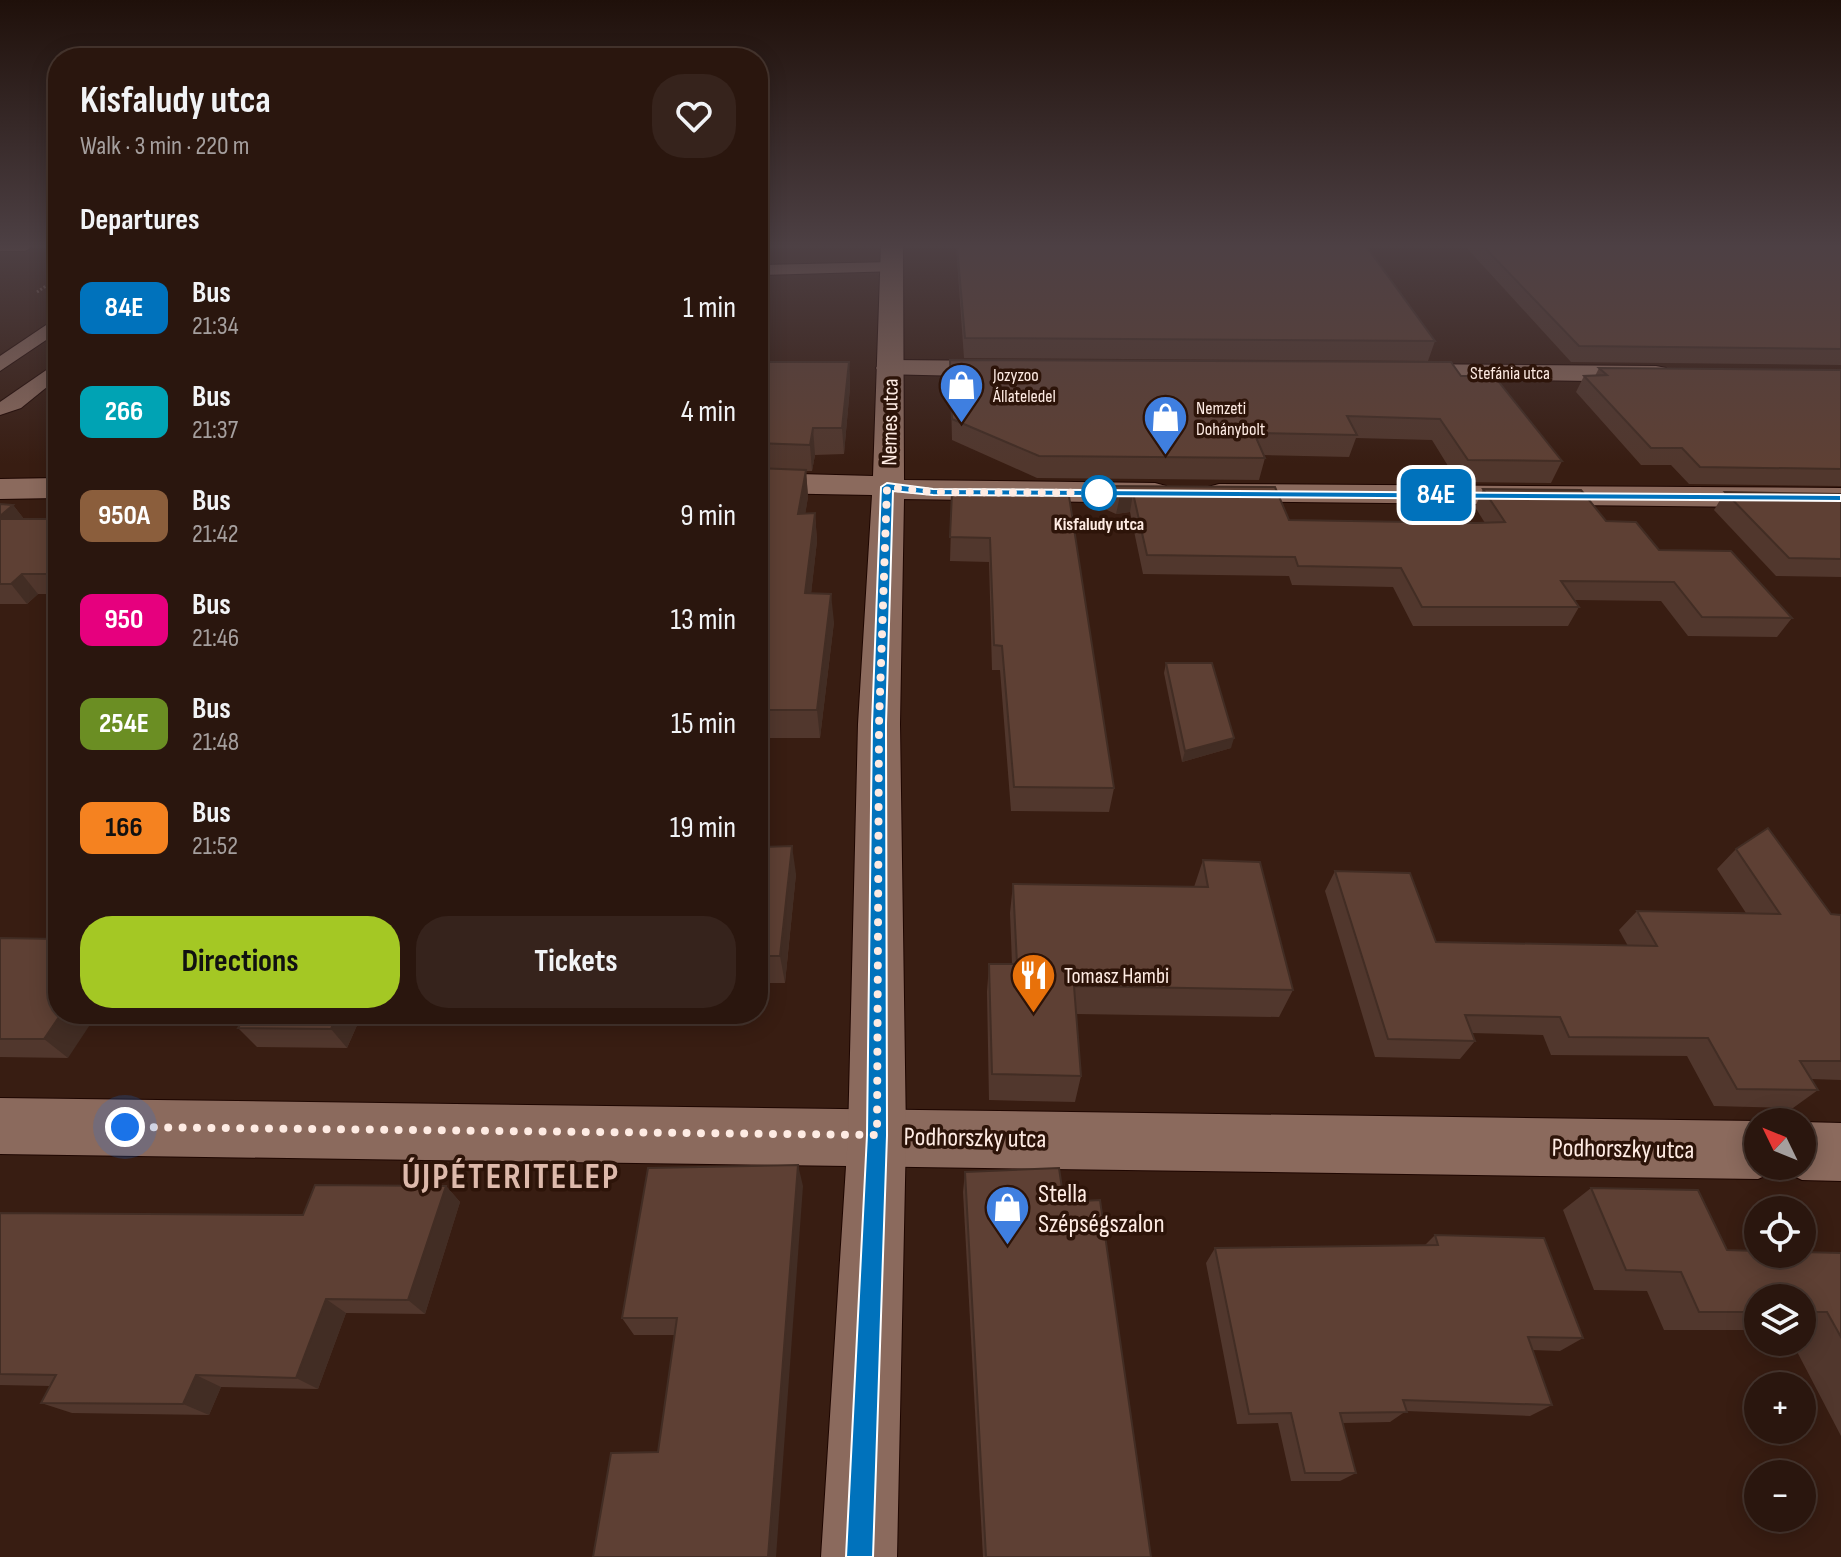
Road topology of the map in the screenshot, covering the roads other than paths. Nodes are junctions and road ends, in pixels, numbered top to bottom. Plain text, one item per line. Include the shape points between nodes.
1 (891, 319) edge
2 (48, 330) edge
3 (0, 365) edge
4 (890, 368) junction
5 (1033, 369) edge
6 (1382, 372) edge
7 (1683, 374) edge
8 (48, 376) edge
9 (0, 409) edge
10 (768, 483) edge
11 (887, 487) junction
12 (48, 488) edge
13 (0, 489) edge
14 (1841, 498) edge
15 (0, 1126) edge
16 (877, 1135) junction
17 (1744, 1150) edge
18 (1816, 1151) edge
19 (1841, 1152) edge
20 (859, 1557) edge

1 - 4 street, Nemes utca
2 - 3 lane
4 - 5 street
4 - 11 street, Nemes utca
6 - 7 street, Stefánia utca
8 - 9 lane
10 - 11 street
11 - 14 street via 933,492
11 - 16 street, Nemes utca via 879,724
12 - 13 street
15 - 16 street, Podhorszky utca
16 - 17 street, Podhorszky utca
16 - 20 street, Nemes utca
18 - 19 street

